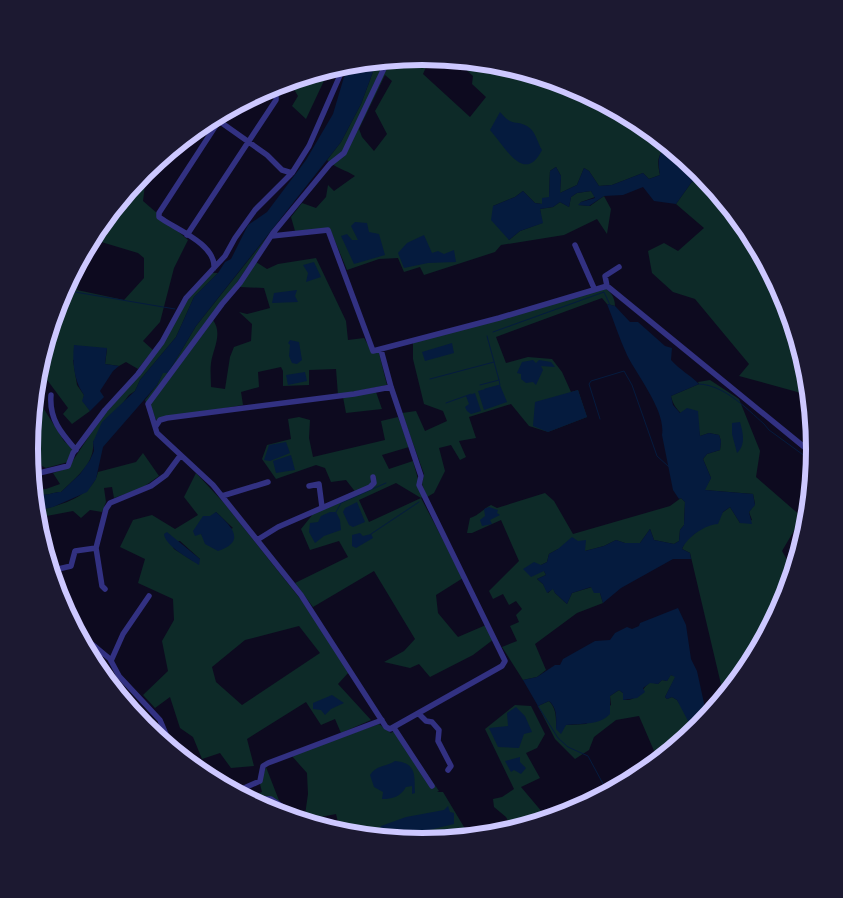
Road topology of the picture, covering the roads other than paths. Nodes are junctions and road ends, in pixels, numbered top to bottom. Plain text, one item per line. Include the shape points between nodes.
1 (385, 67) edge
2 (342, 73) edge
3 (275, 94) edge
4 (220, 122) edge
5 (217, 124) edge
6 (249, 142) junction
7 (292, 173) junction
8 (187, 235) junction
9 (272, 236) junction
10 (575, 246) dead end
11 (619, 267) dead end
12 (214, 269) junction
13 (607, 286) junction
14 (594, 288) junction
15 (381, 350) junction
16 (391, 387) junction
17 (51, 395) dead end
18 (156, 426) junction
19 (806, 448) edge
20 (76, 450) junction
21 (180, 456) junction
22 (38, 473) edge
23 (373, 477) dead end
24 (268, 482) dead end
25 (309, 486) dead end
26 (222, 496) junction
27 (322, 508) junction
28 (257, 540) junction
29 (96, 548) junction
30 (57, 569) edge
31 (104, 589) dead end
32 (149, 596) dead end
33 (90, 643) edge
34 (112, 661) junction
35 (419, 714) junction
36 (382, 720) junction
37 (394, 728) junction
38 (167, 737) edge
39 (448, 770) dead end
40 (432, 786) dead end
41 (243, 789) edge
42 (264, 799) edge
43 (283, 807) edge

1 - 9 street via 344,152 330,164
2 - 7 street via 309,146
3 - 6 street via 276,100
4 - 6 street
5 - 8 street via 159,213 159,217
6 - 7 street via 282,170
6 - 8 street
7 - 12 street via 255,210
8 - 12 street via 203,245
9 - 15 street via 328,230 370,345 373,351
9 - 18 street via 148,404
10 - 14 street
11 - 13 street via 605,276
12 - 20 street via 186,298 157,349
13 - 14 street
13 - 19 street
14 - 15 street
15 - 16 street
16 - 18 street via 167,418
16 - 35 street via 421,476 419,485 505,661 502,666
17 - 20 street via 54,421
18 - 21 street via 157,433
20 - 22 street via 68,466
21 - 26 street
21 - 29 street via 166,475 150,486 110,503
23 - 27 street via 374,483 370,487
24 - 26 street
25 - 27 street via 319,484
26 - 28 street
27 - 28 street
28 - 36 street via 301,595
29 - 30 street via 76,550 71,566
29 - 31 street
32 - 34 street via 123,634
33 - 34 street
34 - 38 street via 119,676 160,720
35 - 37 street
35 - 39 street via 439,730 438,741 451,766
36 - 37 street via 389,729
36 - 41 street via 268,763 263,766 260,782
37 - 40 street
42 - 43 street via 271,799

